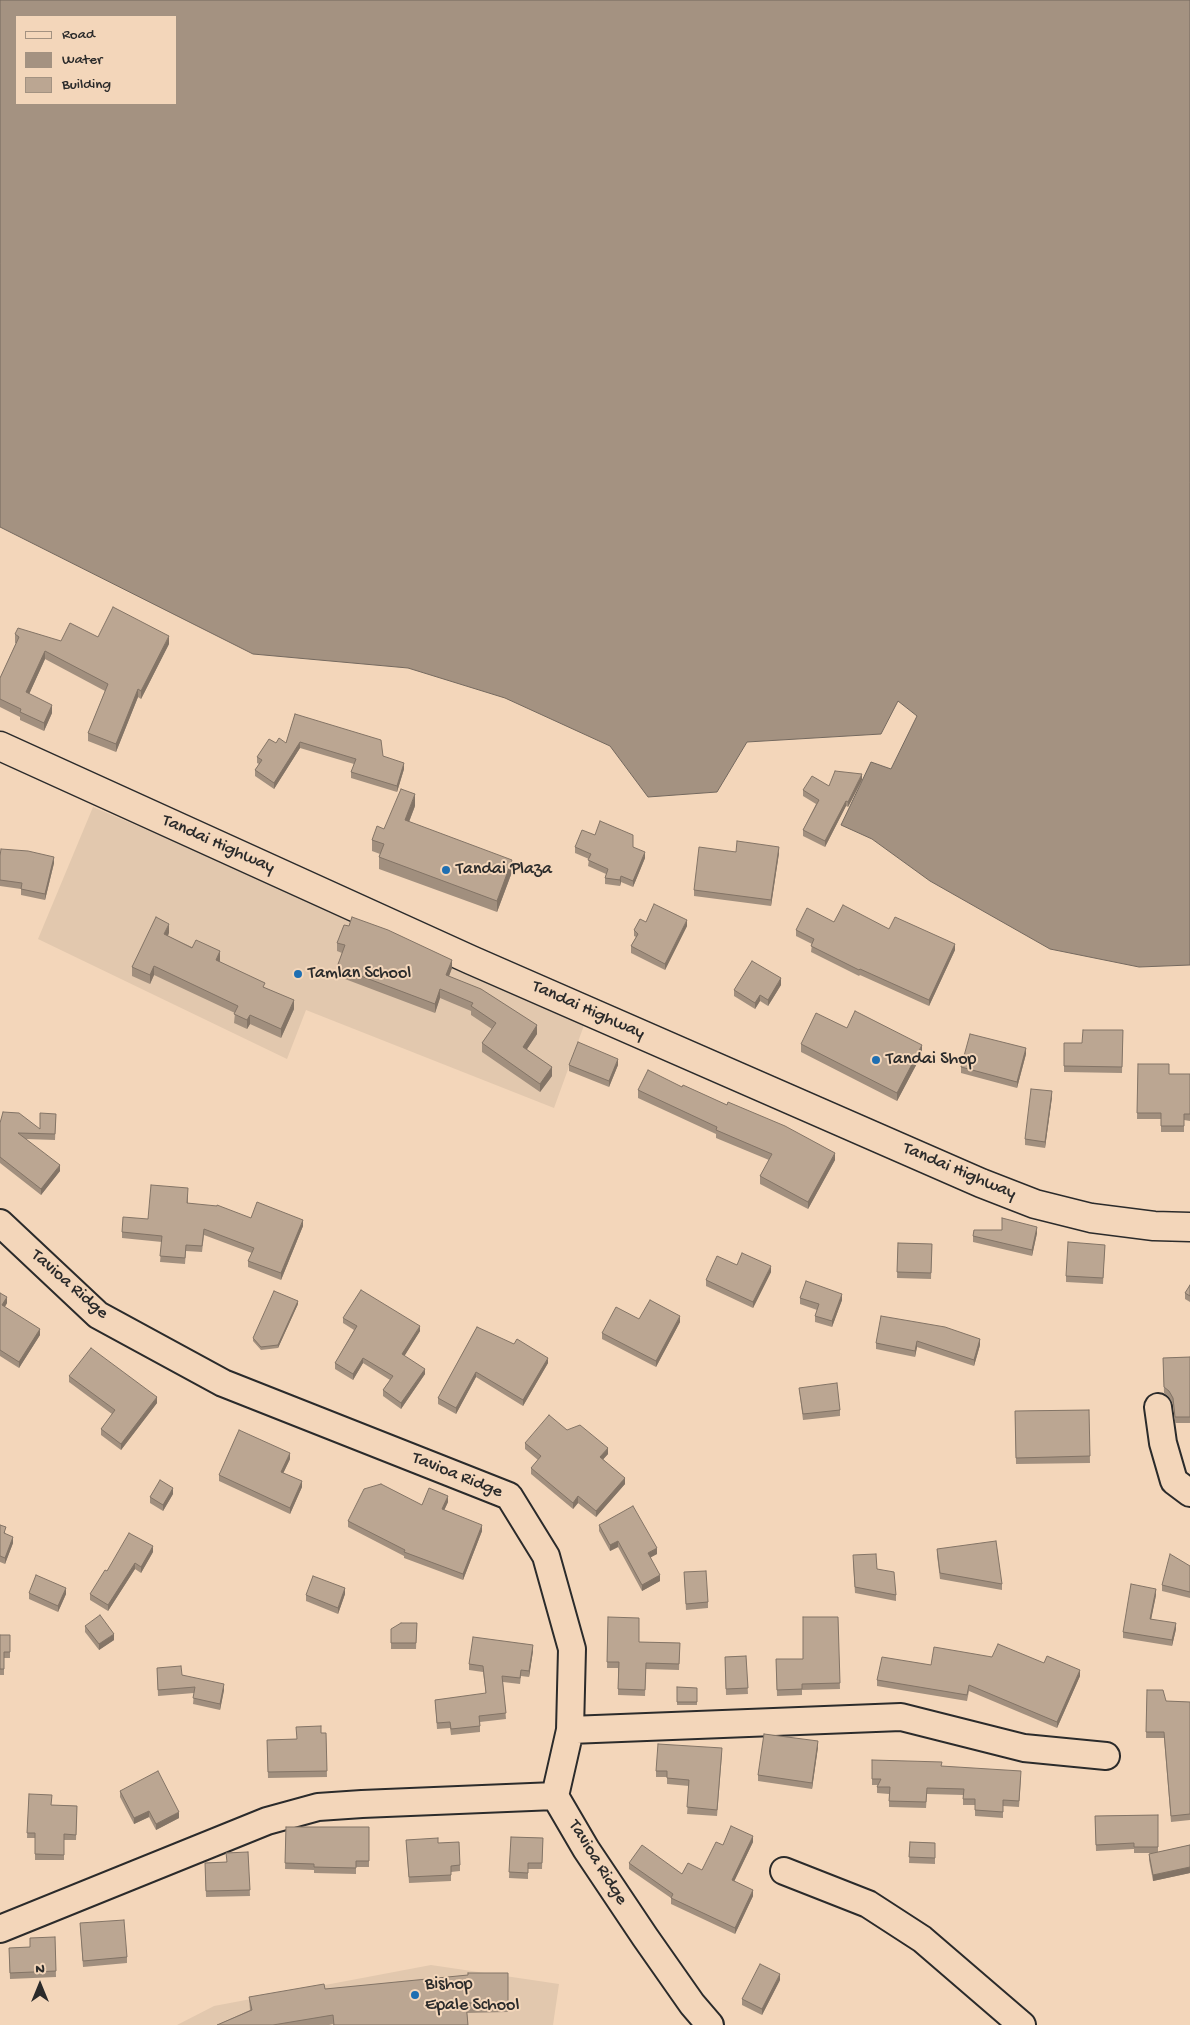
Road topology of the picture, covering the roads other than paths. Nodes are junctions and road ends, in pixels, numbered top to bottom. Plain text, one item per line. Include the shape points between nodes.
1 (0, 746) edge
2 (0, 1223) edge
3 (1190, 1227) edge
4 (1158, 1407) dead end
5 (1190, 1493) edge
6 (570, 1730) junction
7 (1106, 1756) dead end
8 (556, 1796) junction
9 (784, 1871) dead end
10 (0, 1928) edge
11 (710, 2025) edge
12 (1022, 2025) edge

1 - 3 main road, Tandai Highway via 471,960 981,1183 1035,1204 1091,1218
2 - 6 street, Tavioa Ridge via 98,1315 222,1383 509,1496 546,1556 572,1649
4 - 5 street via 1163,1444 1174,1481
6 - 7 street via 901,1717 1024,1748
6 - 8 street, Tavioa Ridge
8 - 10 street via 318,1807 266,1821
8 - 11 street, Tavioa Ridge via 586,1849 645,1938
9 - 12 street via 868,1904 914,1934

